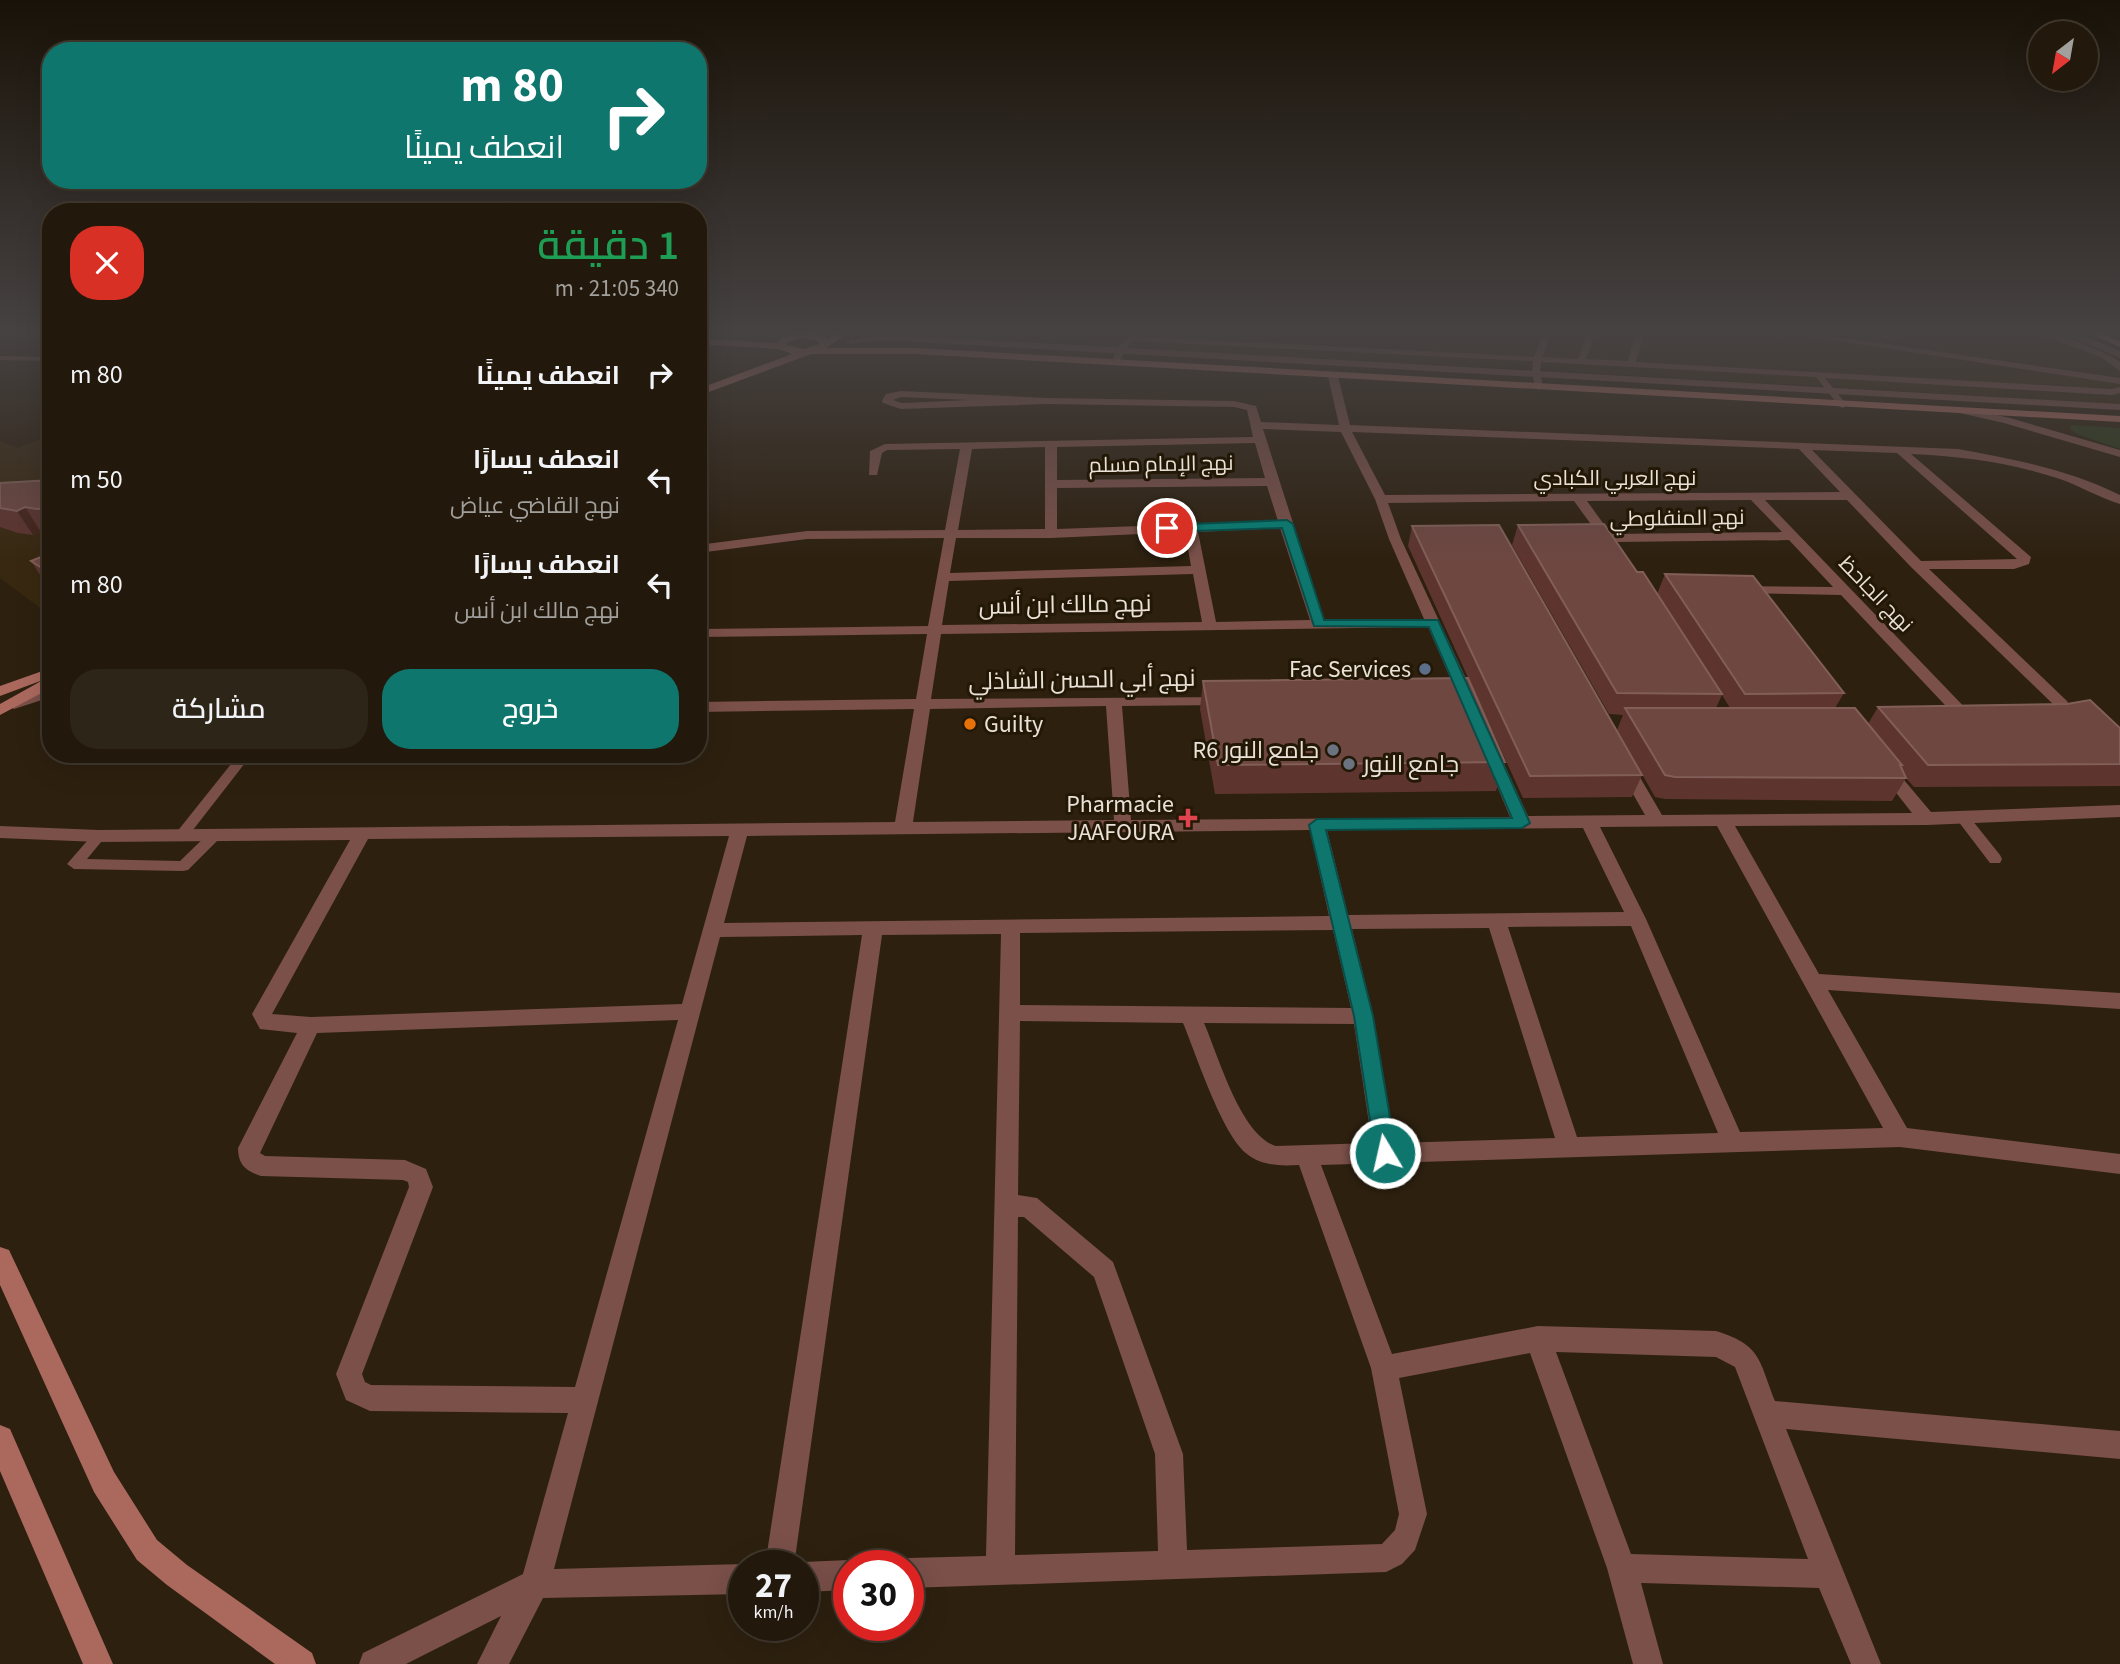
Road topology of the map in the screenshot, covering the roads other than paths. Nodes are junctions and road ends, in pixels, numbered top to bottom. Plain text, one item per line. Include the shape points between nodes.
1 (1249, 407) edge
2 (1340, 407) edge
3 (1876, 407) edge
4 (1964, 411) junction
5 (2040, 416) junction
6 (2120, 419) edge
7 (1256, 425) junction
8 (1345, 429) junction
9 (2061, 435) junction
10 (1258, 440) junction
11 (967, 444) junction
12 (1051, 445) junction
13 (1802, 446) junction
14 (1898, 448) junction
15 (2120, 454) edge
16 (873, 472) dead end
17 (1270, 482) junction
18 (1052, 484) junction
19 (1849, 496) junction
20 (1577, 497) junction
21 (1755, 497) junction
22 (1381, 499) junction
23 (2120, 500) edge
24 (1287, 524) junction
25 (1191, 527) junction
26 (950, 534) junction
27 (1051, 534) junction
28 (1792, 536) junction
29 (1580, 538) edge
30 (1608, 538) junction
31 (707, 548) edge
32 (1621, 558) edge
33 (1917, 565) junction
34 (1199, 570) junction
35 (943, 577) junction
36 (1722, 590) edge
37 (1749, 590) junction
38 (1845, 591) junction
39 (1762, 607) edge
40 (1434, 623) junction
41 (1209, 624) junction
42 (1318, 624) junction
43 (934, 631) junction
44 (707, 633) edge
45 (42, 675) edge
46 (42, 687) edge
47 (0, 691) edge
48 (42, 695) edge
49 (1463, 698) edge
50 (1236, 700) edge
51 (1114, 703) junction
52 (922, 705) junction
53 (707, 707) edge
54 (2, 709) edge
55 (2045, 718) edge
56 (1940, 720) edge
57 (1486, 741) edge
58 (1620, 755) edge
59 (1878, 761) edge
60 (239, 763) edge
61 (2120, 811) edge
62 (1963, 818) junction
63 (1927, 819) junction
64 (1723, 821) junction
65 (1589, 822) junction
66 (1657, 822) junction
67 (1522, 823) junction
68 (1317, 825) junction
69 (1123, 827) junction
70 (740, 829) junction
71 (904, 829) junction
72 (0, 832) edge
73 (362, 834) junction
74 (215, 835) junction
75 (99, 836) junction
76 (181, 836) junction
77 (1995, 859) dead end
78 (1637, 919) junction
79 (1496, 920) junction
80 (1340, 922) junction
81 (1011, 927) junction
82 (873, 928) junction
83 (712, 930) junction
84 (1811, 981) junction
85 (2120, 1001) edge
86 (690, 1012) junction
87 (1010, 1013) junction
88 (1190, 1014) junction
89 (1363, 1016) junction
90 (311, 1025) junction
91 (1900, 1137) junction
92 (1733, 1142) junction
93 (1569, 1146) junction
94 (1385, 1153) junction
95 (1307, 1157) junction
96 (2120, 1164) edge
97 (1007, 1206) junction
98 (0, 1258) edge
99 (1538, 1339) junction
100 (1384, 1368) junction
101 (584, 1400) junction
102 (1767, 1413) junction
103 (0, 1439) edge
104 (2120, 1445) edge
105 (781, 1550) edge
106 (1173, 1563) junction
107 (1622, 1568) junction
108 (1000, 1569) junction
109 (924, 1572) edge
110 (1828, 1574) junction
111 (728, 1579) edge
112 (535, 1584) junction
113 (98, 1664) edge
114 (301, 1664) edge
115 (374, 1664) edge
116 (492, 1664) edge
117 (1648, 1664) edge
118 (1867, 1664) edge

1 - 7 street
2 - 8 street
3 - 4 main road
4 - 5 main road
4 - 9 street
5 - 6 main road
5 - 9 street
7 - 8 street
7 - 10 street
8 - 13 street
8 - 22 street
9 - 15 street
10 - 12 street
10 - 17 street
11 - 12 street
11 - 16 street via 879,448
11 - 26 street
12 - 18 street
13 - 14 street
13 - 19 street
14 - 23 street via 2001,460 2075,480
14 - 33 street via 2024,557 2014,565
17 - 18 street, نهج الإمام مسلم
17 - 24 street
18 - 27 street
19 - 21 street, نهج العربي الكبادي
19 - 33 street
20 - 21 street, نهج العربي الكبادي
20 - 22 street, نهج العربي الكبادي
20 - 30 street
21 - 28 street, نهج الجاحظ
22 - 40 street via 1402,539
24 - 25 street
24 - 42 street
25 - 27 street
25 - 34 street
26 - 27 street
26 - 31 street via 817,534
26 - 35 street
28 - 30 street, نهج المنفلوطي
28 - 38 street, نهج الجاحظ
29 - 30 street, نهج المنفلوطي
30 - 32 street
33 - 55 street via 2062,704 2063,716
34 - 35 street
34 - 41 street
35 - 43 street
36 - 37 street
37 - 38 street
37 - 39 street
38 - 56 street, نهج الجاحظ via 1973,719
40 - 42 street, نهج مالك ابن أنس
40 - 49 street
41 - 42 street, نهج مالك ابن أنس
41 - 43 street, نهج مالك ابن أنس
43 - 44 street, نهج مالك ابن أنس
43 - 52 street
45 - 47 main road
46 - 54 main road
48 - 54 street
50 - 51 street, نهج أبي الحسن الشاذلي
51 - 52 street, نهج أبي الحسن الشاذلي
51 - 69 street
52 - 53 street, نهج أبي الحسن الشاذلي
52 - 71 street
57 - 67 street
58 - 66 street
59 - 63 street
60 - 76 lane
61 - 62 street
62 - 63 street
62 - 77 lane
63 - 64 street
64 - 66 street
64 - 84 street
65 - 66 street
65 - 67 street
65 - 78 street
67 - 68 street
68 - 69 street
68 - 80 street
69 - 71 street
70 - 71 street
70 - 73 street
70 - 83 street
72 - 75 street
73 - 74 street
73 - 90 street via 262,1014 267,1023
74 - 75 lane via 183,866 74,864
74 - 76 street
75 - 76 street
78 - 79 street
78 - 92 street
79 - 80 street
79 - 93 street
80 - 81 street
80 - 89 street
81 - 82 street
81 - 87 street
82 - 83 street
82 - 105 street
83 - 86 street
84 - 85 street
84 - 91 street
86 - 90 street
86 - 101 street
87 - 88 street
87 - 97 street
88 - 89 street
88 - 95 street via 1247,1139 1258,1151
89 - 94 street
90 - 101 street via 249,1148 249,1158 261,1166 405,1170 418,1175 421,1187 349,1374 355,1391 370,1398
91 - 92 street
91 - 96 street
92 - 93 street
93 - 94 street
94 - 95 street
95 - 100 street
97 - 106 street via 1029,1206 1104,1270 1169,1454
97 - 108 street
98 - 114 main road via 104,1482 147,1550
99 - 100 street
99 - 102 street via 1689,1342 1733,1349 1750,1367
99 - 107 street
100 - 106 street via 1413,1514 1410,1535 1399,1549 1386,1558
101 - 112 street
102 - 104 street
102 - 110 street
103 - 113 main road
106 - 108 street
107 - 110 street
107 - 117 street
108 - 109 street
110 - 118 street
111 - 112 street
112 - 115 street
112 - 116 street

